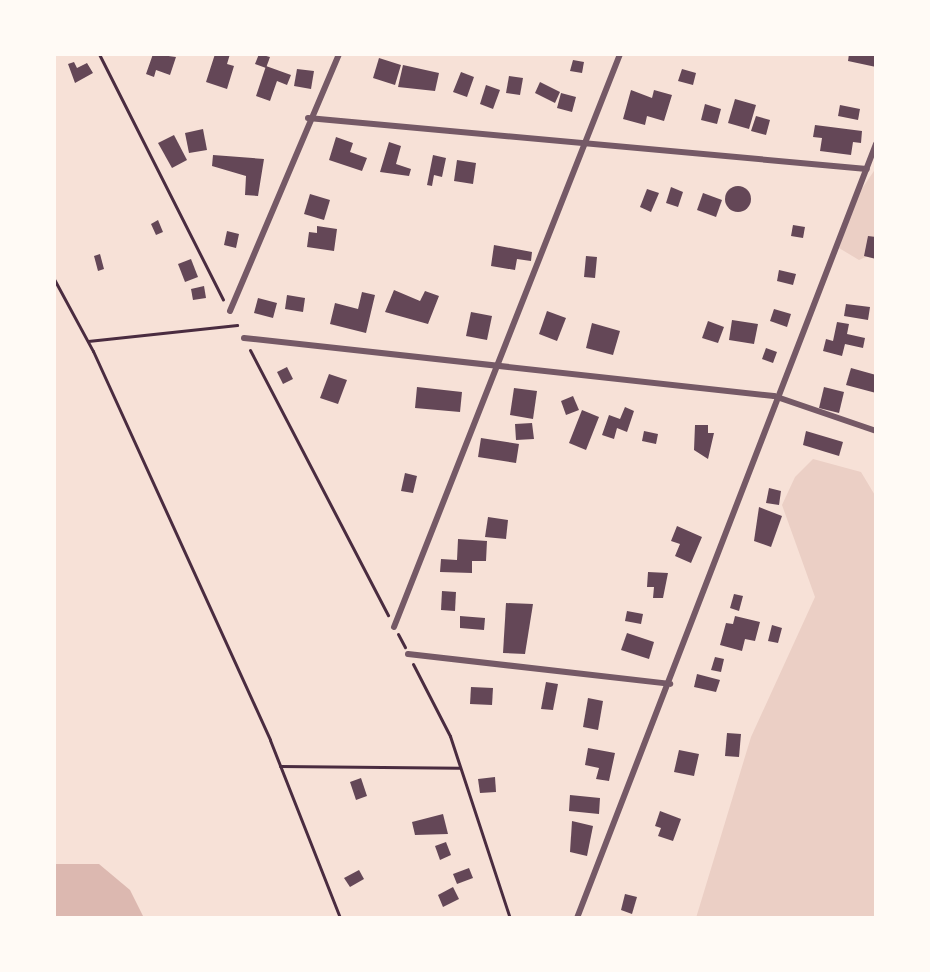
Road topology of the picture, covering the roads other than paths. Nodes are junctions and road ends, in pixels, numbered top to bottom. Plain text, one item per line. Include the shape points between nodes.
1 (339, 54) edge
2 (620, 54) edge
3 (308, 118) junction
4 (584, 143) junction
5 (876, 144) edge
6 (867, 169) junction
7 (230, 311) road end
8 (244, 338) road end
9 (498, 368) junction
10 (774, 396) junction
11 (876, 431) edge
12 (394, 627) road end
13 (408, 654) road end
14 (670, 684) junction
15 (577, 918) edge

1 - 3 street
2 - 4 street
3 - 4 street
3 - 7 street
4 - 6 street
4 - 9 street
5 - 6 street
6 - 10 street
8 - 9 street
9 - 10 street
9 - 12 street
10 - 11 street
10 - 14 street
13 - 14 street
14 - 15 street

